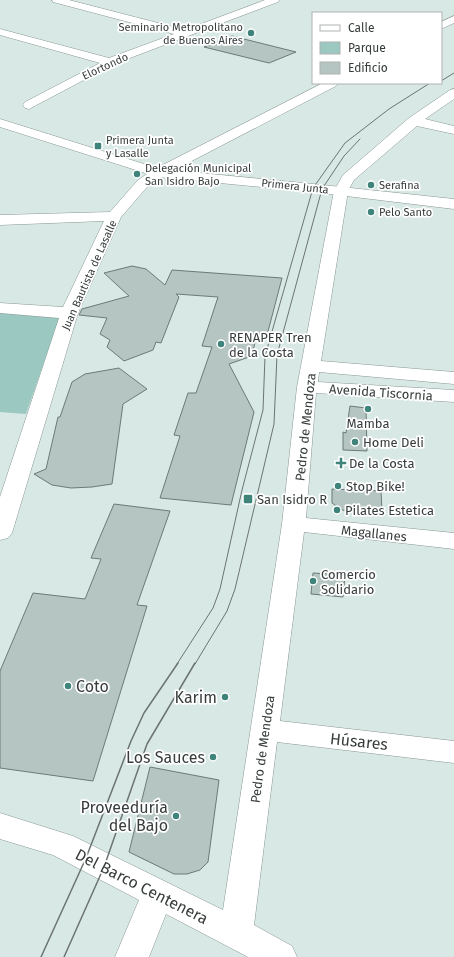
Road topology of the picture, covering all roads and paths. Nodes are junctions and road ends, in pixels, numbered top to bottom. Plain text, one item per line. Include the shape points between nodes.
1 (57, 0) edge
2 (273, 0) edge
3 (454, 19) edge
4 (442, 25) edge
5 (0, 32) edge
6 (184, 33) junction
7 (110, 62) junction
8 (330, 84) edge
9 (454, 93) edge
10 (29, 105) dead end
11 (414, 121) junction
12 (0, 123) edge
13 (454, 130) edge
14 (158, 173) junction
15 (341, 191) junction
16 (454, 204) edge
17 (114, 216) junction
18 (0, 220) edge
19 (0, 308) edge
20 (69, 313) junction
21 (309, 377) junction
22 (454, 378) edge
23 (454, 396) edge
24 (294, 524) junction
25 (0, 533) edge
26 (454, 541) edge
27 (264, 730) junction
28 (454, 752) edge
29 (0, 826) edge
30 (158, 893) junction
31 (236, 933) junction
32 (132, 957) edge
33 (280, 957) edge

1 - 6 street
2 - 6 street, Elortondo
3 - 4 street
5 - 7 street
6 - 7 street, Elortondo
7 - 10 street, Elortondo
8 - 14 street, Juan Bautista de Lasalle
9 - 11 street, Pedro de Mendoza
11 - 13 street
11 - 15 street, Pedro de Mendoza via 348,178
12 - 14 street, Primera Junta
14 - 15 street, Primera Junta
14 - 17 street, Juan Bautista de Lasalle via 143,183
15 - 16 street, Primera Junta
15 - 21 street, Pedro de Mendoza
17 - 18 street
17 - 20 street, Juan Bautista de Lasalle
19 - 20 street
20 - 25 street, Juan Bautista de Lasalle
21 - 22 street, Avenida Tiscornia
21 - 23 street, Avenida Tiscornia
21 - 24 street, Pedro de Mendoza
24 - 26 street, Magallanes
24 - 27 street, Pedro de Mendoza
27 - 28 street, Húsares
27 - 31 street, Pedro de Mendoza
29 - 30 street, Del Barco Centenera via 62,845
30 - 31 street, Del Barco Centenera
30 - 32 street
31 - 33 street, Del Barco Centenera

